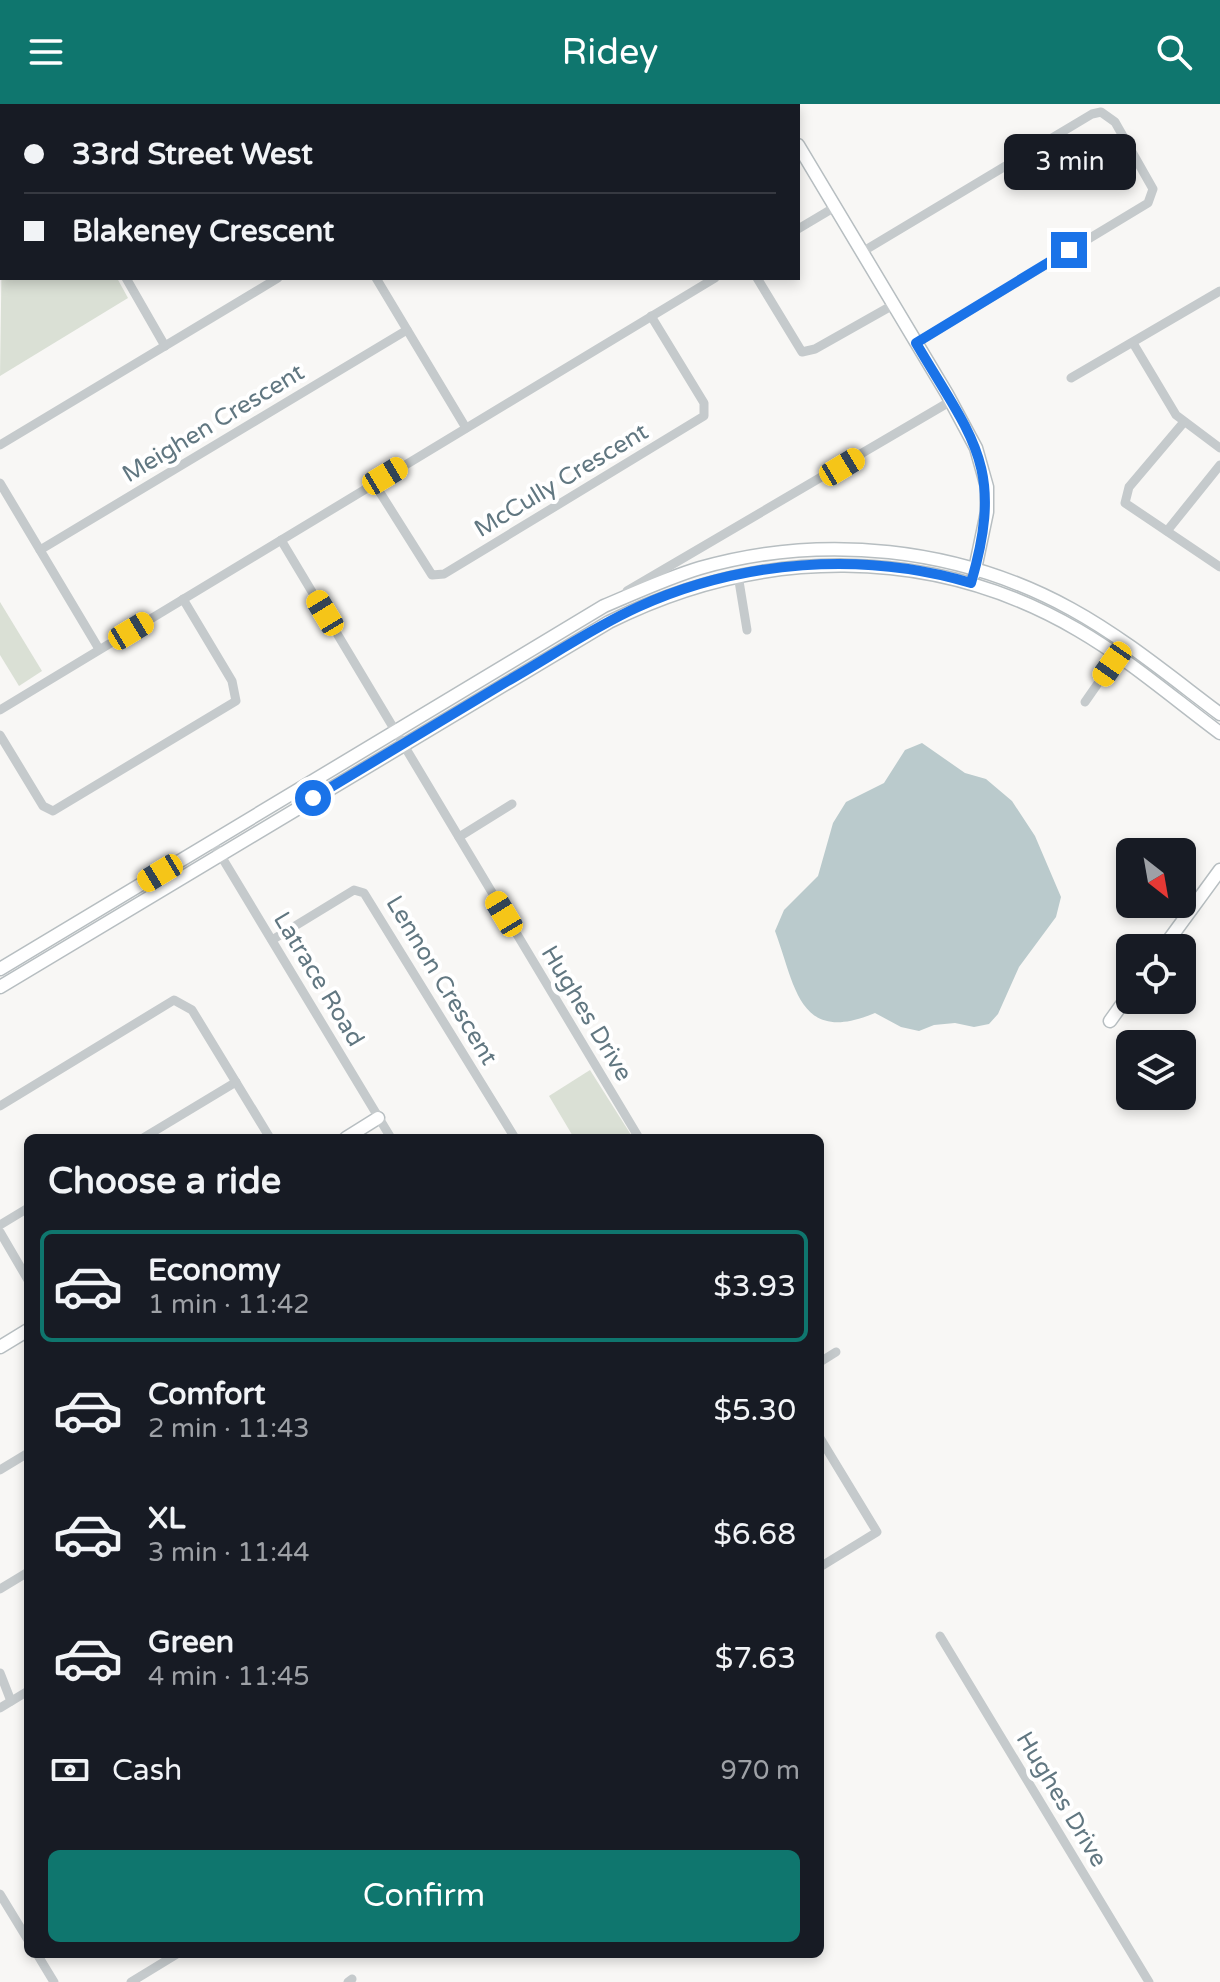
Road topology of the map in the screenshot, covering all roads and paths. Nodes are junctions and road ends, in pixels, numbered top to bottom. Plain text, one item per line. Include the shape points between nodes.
1 (800, 148) edge
2 (835, 207) junction
3 (800, 228) edge
4 (862, 252) junction
5 (127, 280) edge
6 (275, 280) edge
7 (377, 280) edge
8 (712, 280) edge
9 (758, 280) edge
10 (1220, 291) edge
11 (893, 305) junction
12 (651, 316) junction
13 (407, 330) junction
14 (916, 343) junction
15 (1133, 343) junction
16 (165, 346) junction
17 (1071, 378) dead end
18 (951, 401) junction
19 (1184, 422) junction
20 (466, 428) junction
21 (0, 445) edge
22 (1220, 448) edge
23 (1220, 465) edge
24 (0, 483) edge
25 (374, 483) junction
26 (1167, 531) junction
27 (281, 540) junction
28 (40, 550) junction
29 (1219, 564) edge
30 (738, 575) junction
31 (973, 576) junction
32 (183, 599) junction
33 (604, 606) junction
34 (747, 630) dead end
35 (99, 649) junction
36 (1117, 656) junction
37 (1085, 702) dead end
38 (0, 710) edge
39 (1220, 714) edge
40 (1220, 733) edge
41 (0, 735) edge
42 (399, 738) junction
43 (512, 804) dead end
44 (459, 837) junction
45 (212, 841) junction
46 (220, 854) junction
47 (1219, 873) edge
48 (1173, 934) edge
49 (272, 940) junction
50 (0, 969) edge
51 (0, 987) edge
52 (1116, 1013) edge
53 (1110, 1021) dead end
54 (236, 1082) junction
55 (0, 1106) edge
56 (378, 1118) junction
57 (150, 1134) edge
58 (268, 1134) edge
59 (352, 1134) edge
60 (388, 1134) edge
61 (513, 1134) edge
62 (637, 1134) edge
63 (24, 1210) edge
64 (0, 1225) edge
65 (0, 1232) edge
66 (24, 1273) edge
67 (24, 1332) edge
68 (0, 1347) edge
69 (836, 1352) dead end
70 (824, 1360) edge
71 (824, 1445) edge
72 (24, 1455) edge
73 (0, 1470) edge
74 (824, 1565) edge
75 (24, 1574) edge
76 (0, 1589) edge
77 (940, 1636) dead end
78 (0, 1673) edge
79 (24, 1693) edge
80 (11, 1701) junction
81 (0, 1708) edge
82 (0, 1894) edge
83 (24, 1933) edge
84 (39, 1958) edge
85 (162, 1958) edge
86 (54, 1982) edge
87 (131, 1982) edge
88 (1149, 1982) edge

1 - 2 main road
2 - 3 street
2 - 4 main road
4 - 11 main road
4 - 14 street via 1092,114 1101,112 1115,122 1153,189 1148,203
5 - 16 street
6 - 16 street
7 - 13 street
8 - 12 street
9 - 11 street via 802,352
10 - 15 street
11 - 14 main road
12 - 20 street
12 - 25 street, McCully Crescent via 704,403 704,416 444,574 432,575
13 - 20 street
13 - 28 street, Meighen Crescent
14 - 18 main road
15 - 17 street
15 - 19 street
16 - 21 street
18 - 31 main road via 976,448 987,487
18 - 33 street
19 - 22 street
19 - 26 street via 1125,496 1130,509
20 - 25 street
23 - 26 street
24 - 28 street
25 - 27 street
26 - 29 street
27 - 32 street
27 - 42 street, Hughes Drive
28 - 35 street
30 - 31 main road via 798,565 855,564
30 - 34 street
30 - 42 main road via 670,593 609,622
31 - 33 main road via 898,553 804,550 697,569
31 - 36 main road
31 - 39 main road via 1025,586 1070,608
32 - 35 street
32 - 41 street via 232,681 236,701 53,811 43,806
33 - 42 main road
35 - 38 street
36 - 37 street
36 - 40 main road
42 - 44 street, Hughes Drive
42 - 45 main road
42 - 46 main road
43 - 44 street
44 - 62 street, Hughes Drive
45 - 46 street, Latrace Road
45 - 50 main road
46 - 49 street, Latrace Road
46 - 51 main road
47 - 48 main road
49 - 56 street, Latrace Road
49 - 61 street, Lennon Crescent via 354,890 364,893
52 - 53 main road
54 - 55 street via 192,1010 174,1000
54 - 57 street
54 - 58 street
56 - 59 main road
56 - 60 street, Latrace Road
63 - 64 street
65 - 66 street
67 - 68 main road
69 - 70 street
71 - 74 street via 877,1532
72 - 73 street
75 - 76 street
77 - 88 street, Hughes Drive
78 - 80 street
79 - 80 street
80 - 81 street
82 - 83 street
84 - 86 street
85 - 87 street

